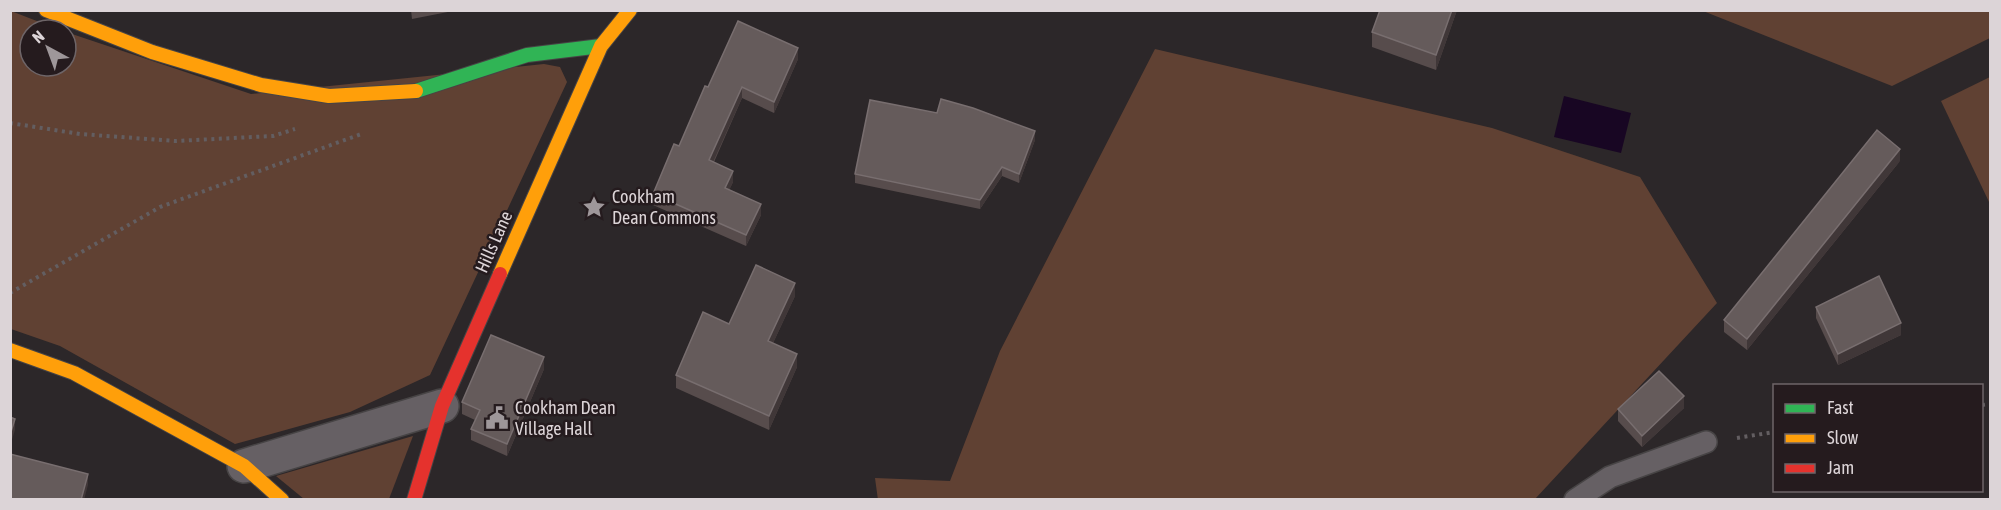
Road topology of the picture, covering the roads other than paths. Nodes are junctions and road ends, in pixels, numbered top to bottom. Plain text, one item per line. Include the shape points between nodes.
1 (46, 10) edge
2 (630, 10) edge
3 (601, 46) junction
4 (10, 350) edge
5 (442, 406) junction
6 (1706, 442) road end
7 (244, 466) junction
8 (282, 500) edge
9 (414, 500) edge
10 (1575, 500) edge

1 - 3 street via 152,52 261,85 329,96 412,92 527,55
2 - 3 street, Hills Lane
3 - 5 street, Hills Lane
4 - 7 street via 74,373
5 - 7 street
5 - 9 street, Hills Lane
6 - 10 lane via 1610,477
7 - 8 street

